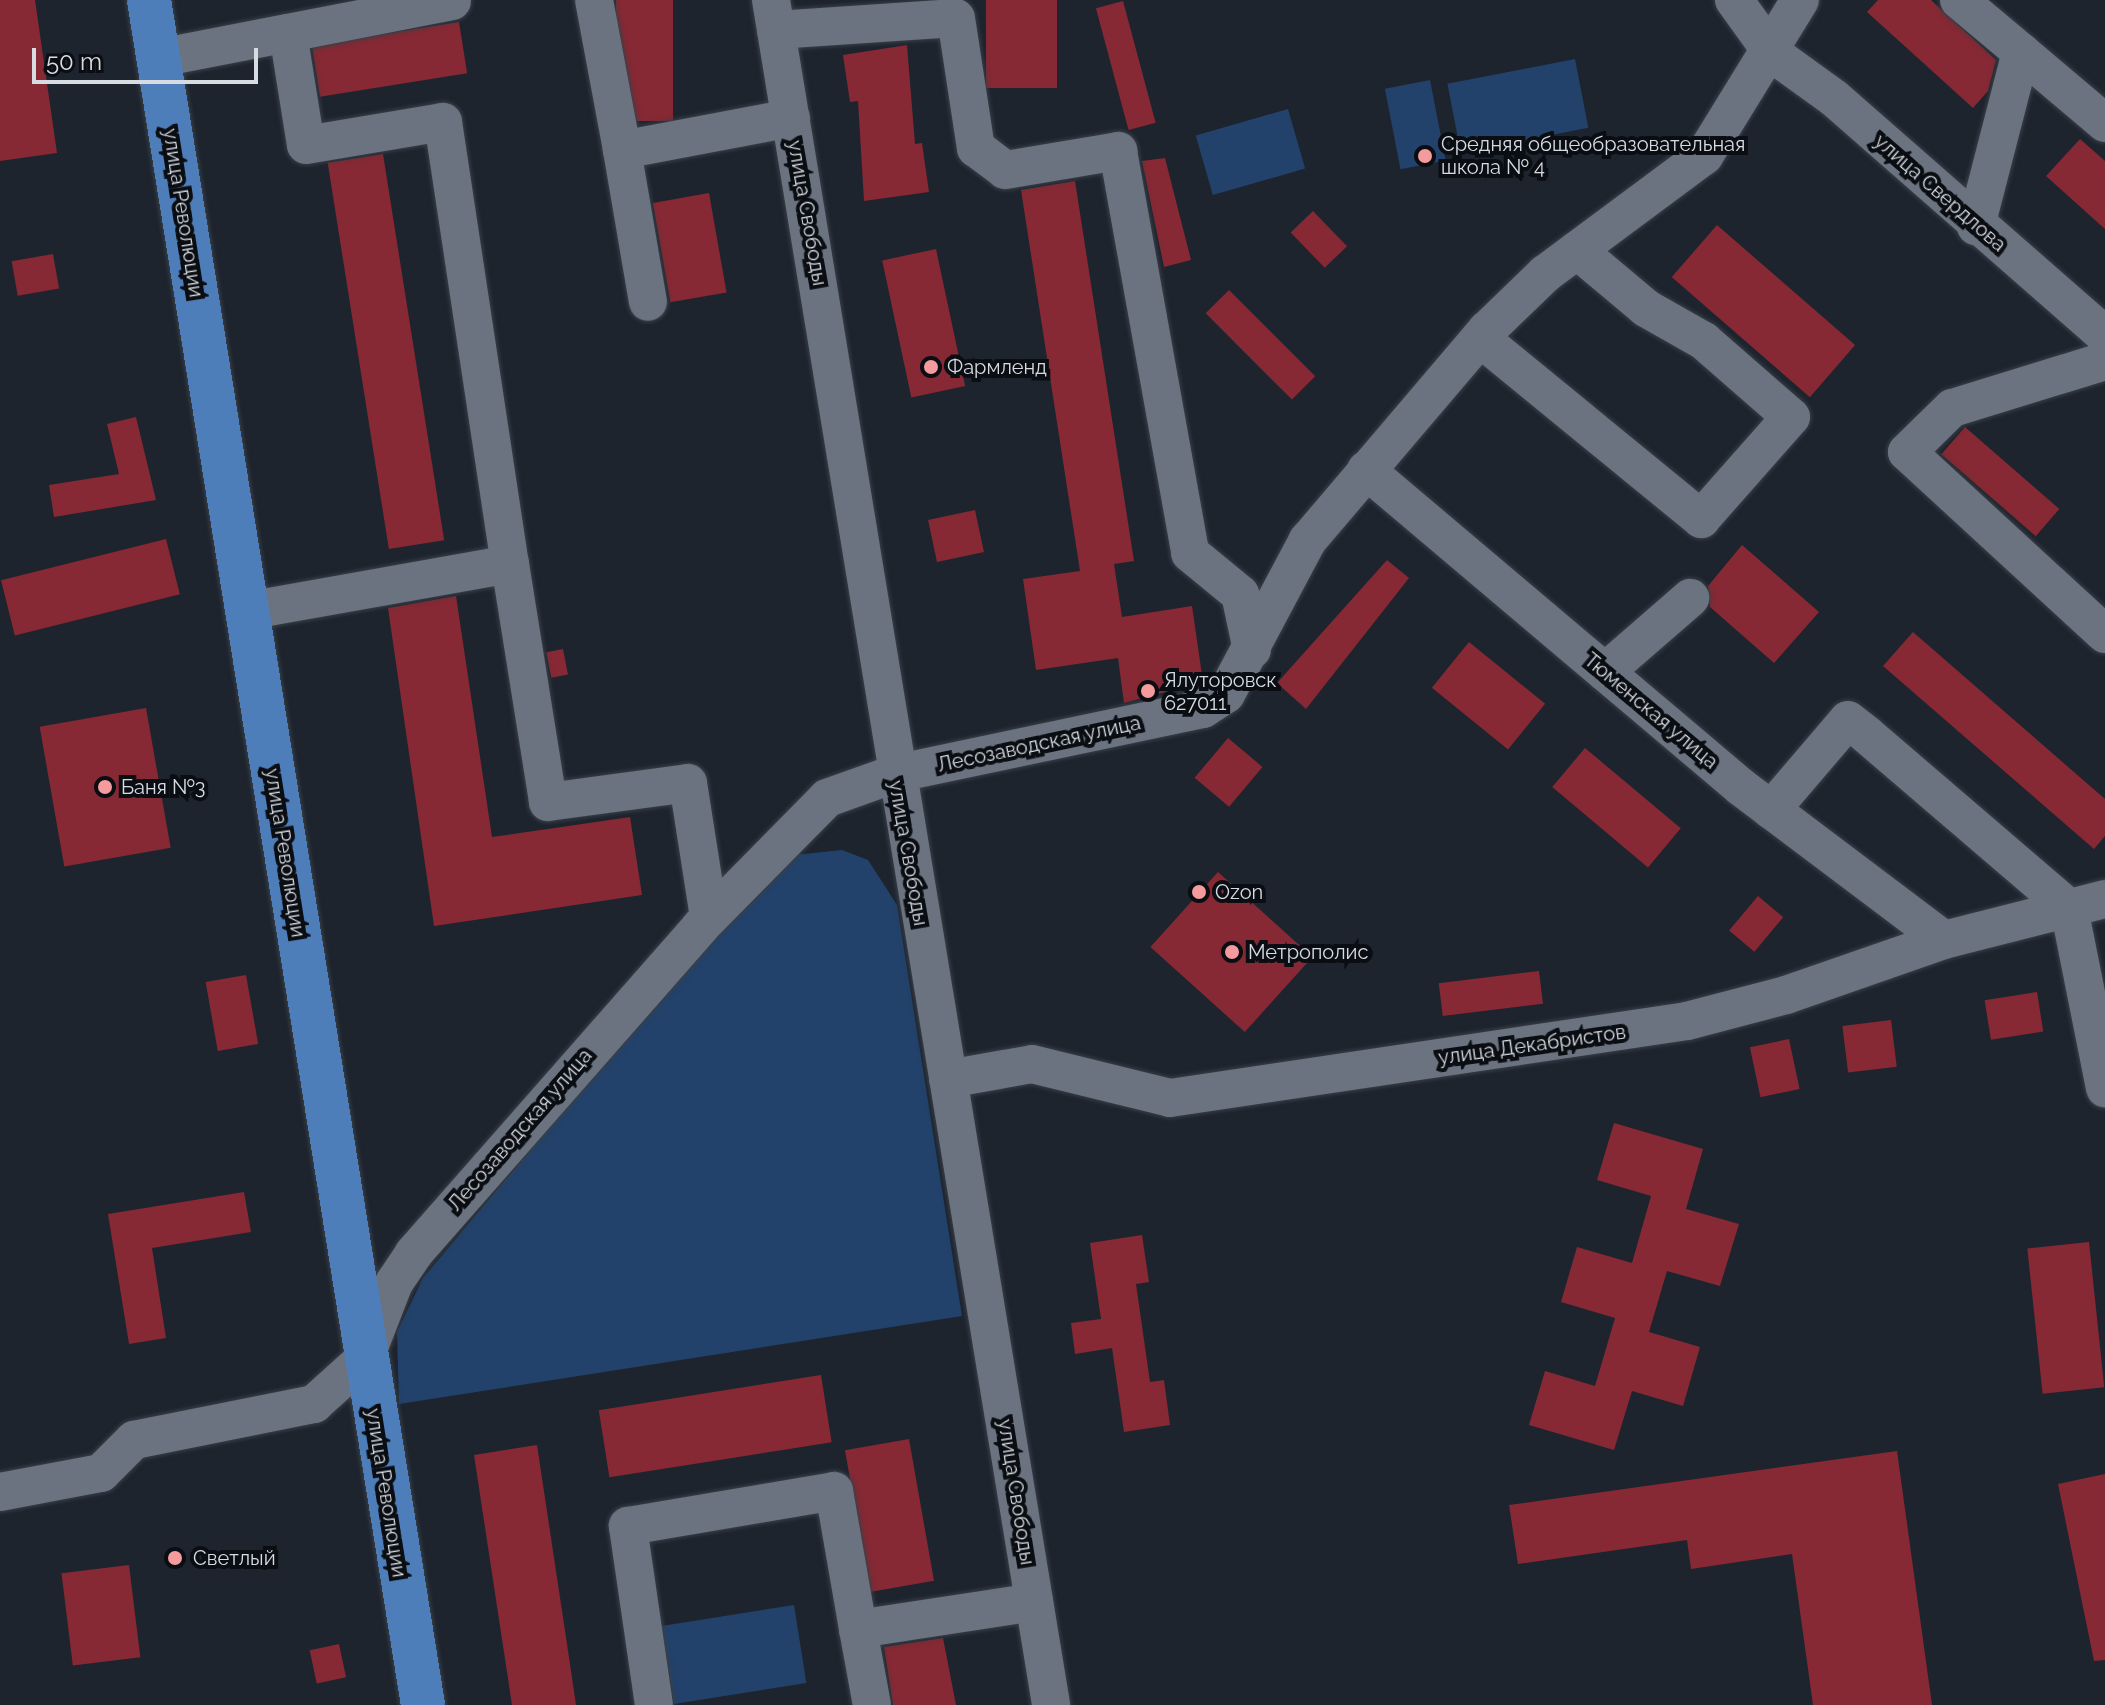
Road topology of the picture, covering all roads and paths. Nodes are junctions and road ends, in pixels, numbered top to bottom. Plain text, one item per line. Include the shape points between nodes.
1 (149, 0) edge
2 (594, 0) edge
3 (1734, 0) edge
4 (1800, 0) edge
5 (1959, 0) edge
6 (452, 1) edge
7 (339, 11) edge
8 (774, 15) edge
9 (288, 33) junction
10 (2021, 52) junction
11 (1773, 54) junction
12 (159, 58) junction
13 (791, 118) junction
14 (2105, 123) edge
15 (622, 150) junction
16 (1976, 226) junction
17 (1577, 250) junction
18 (648, 302) dead end
19 (2105, 335) edge
20 (1480, 338) junction
21 (2105, 361) edge
22 (1366, 470) junction
23 (510, 564) junction
24 (1690, 598) dead end
25 (246, 611) junction
26 (2105, 634) edge
27 (1252, 650) junction
28 (1605, 672) junction
29 (894, 774) junction
30 (1771, 810) junction
31 (2087, 904) edge
32 (709, 917) junction
33 (1944, 940) junction
34 (948, 1079) junction
35 (2105, 1088) edge
36 (365, 1358) junction
37 (0, 1492) edge
38 (1034, 1602) junction
39 (858, 1629) junction
40 (423, 1705) edge
41 (654, 1705) edge
42 (872, 1705) edge
43 (1051, 1705) edge

1 - 12 main road, улица Революции
2 - 15 street
3 - 11 street
4 - 11 street, Лесозаводская улица
5 - 10 street
6 - 7 street
7 - 9 street
8 - 13 street, улица Свободы
8 - 27 street via 956,18 976,148 1005,170 1118,151 1190,553 1240,594
9 - 12 street
9 - 23 street via 306,145 443,122
10 - 14 street
10 - 16 street
11 - 16 street, улица Свердлова via 1834,98
11 - 17 street, Лесозаводская улица via 1704,156
12 - 25 main road, улица Революции
13 - 15 street
13 - 29 street, улица Свободы
15 - 18 street
16 - 19 street, улица Свердлова
17 - 20 street, Лесозаводская улица
17 - 20 street via 1646,308 1704,341 1791,417 1701,519
20 - 22 street, Лесозаводская улица
21 - 26 street via 1952,408 1907,452
22 - 27 street, Лесозаводская улица via 1308,540
22 - 28 street, Тюменская улица
23 - 25 street
23 - 32 street via 548,802 688,783
24 - 28 street
25 - 36 main road, улица Революции
27 - 29 street, Лесозаводская улица via 1226,694 1203,709
28 - 30 street, Тюменская улица
29 - 32 street, Лесозаводская улица via 827,798
29 - 34 street, улица Свободы
30 - 31 street via 1848,720
30 - 33 street, Тюменская улица
31 - 33 street, улица Декабристов
31 - 35 street
32 - 36 street, Лесозаводская улица via 414,1253 394,1283
33 - 34 street, улица Декабристов via 1786,995 1687,1021 1170,1098 1032,1064
34 - 38 street, улица Свободы
36 - 37 street, Лесозаводская улица via 314,1404 134,1440 101,1473
36 - 40 main road, улица Революции
38 - 39 street
38 - 43 street, улица Свободы
39 - 41 street via 834,1491 628,1526
39 - 42 street

